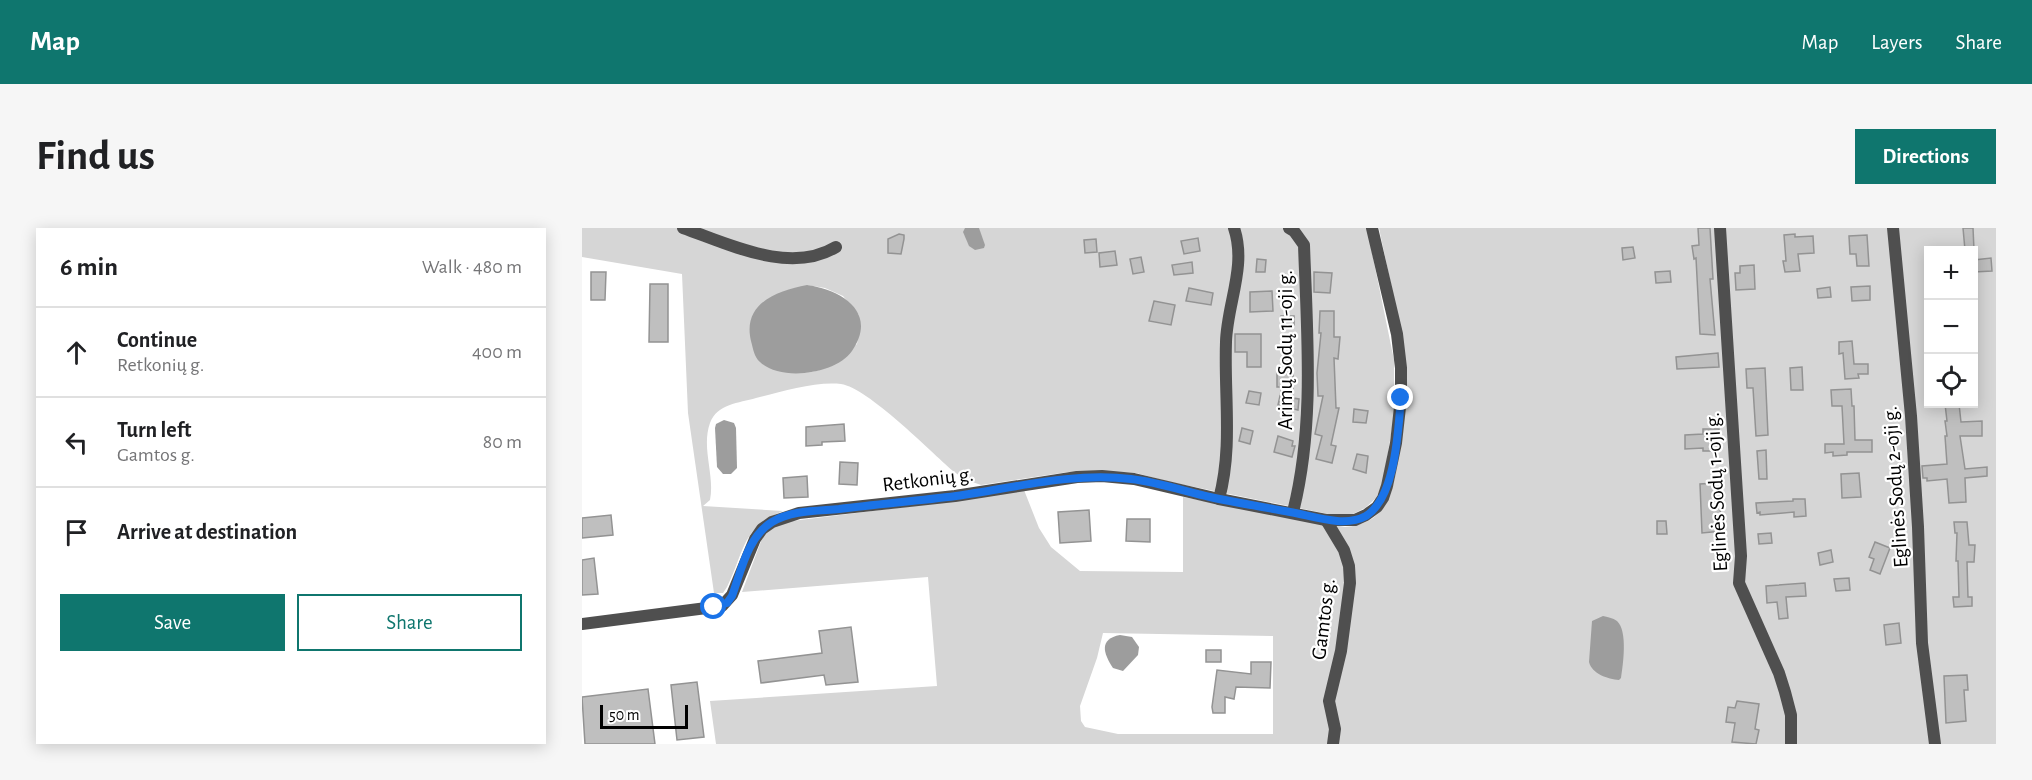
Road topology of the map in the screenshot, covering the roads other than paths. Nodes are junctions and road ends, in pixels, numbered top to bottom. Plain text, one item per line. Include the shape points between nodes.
1 (683, 228) edge
2 (1234, 228) edge
3 (1289, 228) edge
4 (1372, 228) edge
5 (1719, 228) edge
6 (1893, 228) edge
7 (836, 247) dead end
8 (1219, 499) junction
9 (1293, 512) junction
10 (1326, 520) junction
11 (582, 624) edge
12 (1333, 744) edge
13 (1791, 744) edge
14 (1935, 744) edge

1 - 7 street via 752,252 785,258 817,257
2 - 8 street via 1239,263 1226,340 1228,456
3 - 9 street, Arimų Sodų 11-oji g. via 1304,245 1308,395 1300,483
4 - 10 street via 1400,357 1396,442 1387,486 1377,507 1355,520
5 - 13 street, Eglinės Sodų 1-oji g. via 1740,535 1739,583 1782,683 1791,716
6 - 14 street, Eglinės Sodų 2-oji g. via 1911,416 1922,643
8 - 9 street, Retkonių g.
8 - 11 street, Retkonių g. via 1134,479 1102,476 799,513 762,529 732,596 722,606
9 - 10 street, Retkonių g.
10 - 12 street, Gamtos g. via 1344,550 1350,583 1341,651 1329,701 1335,729

